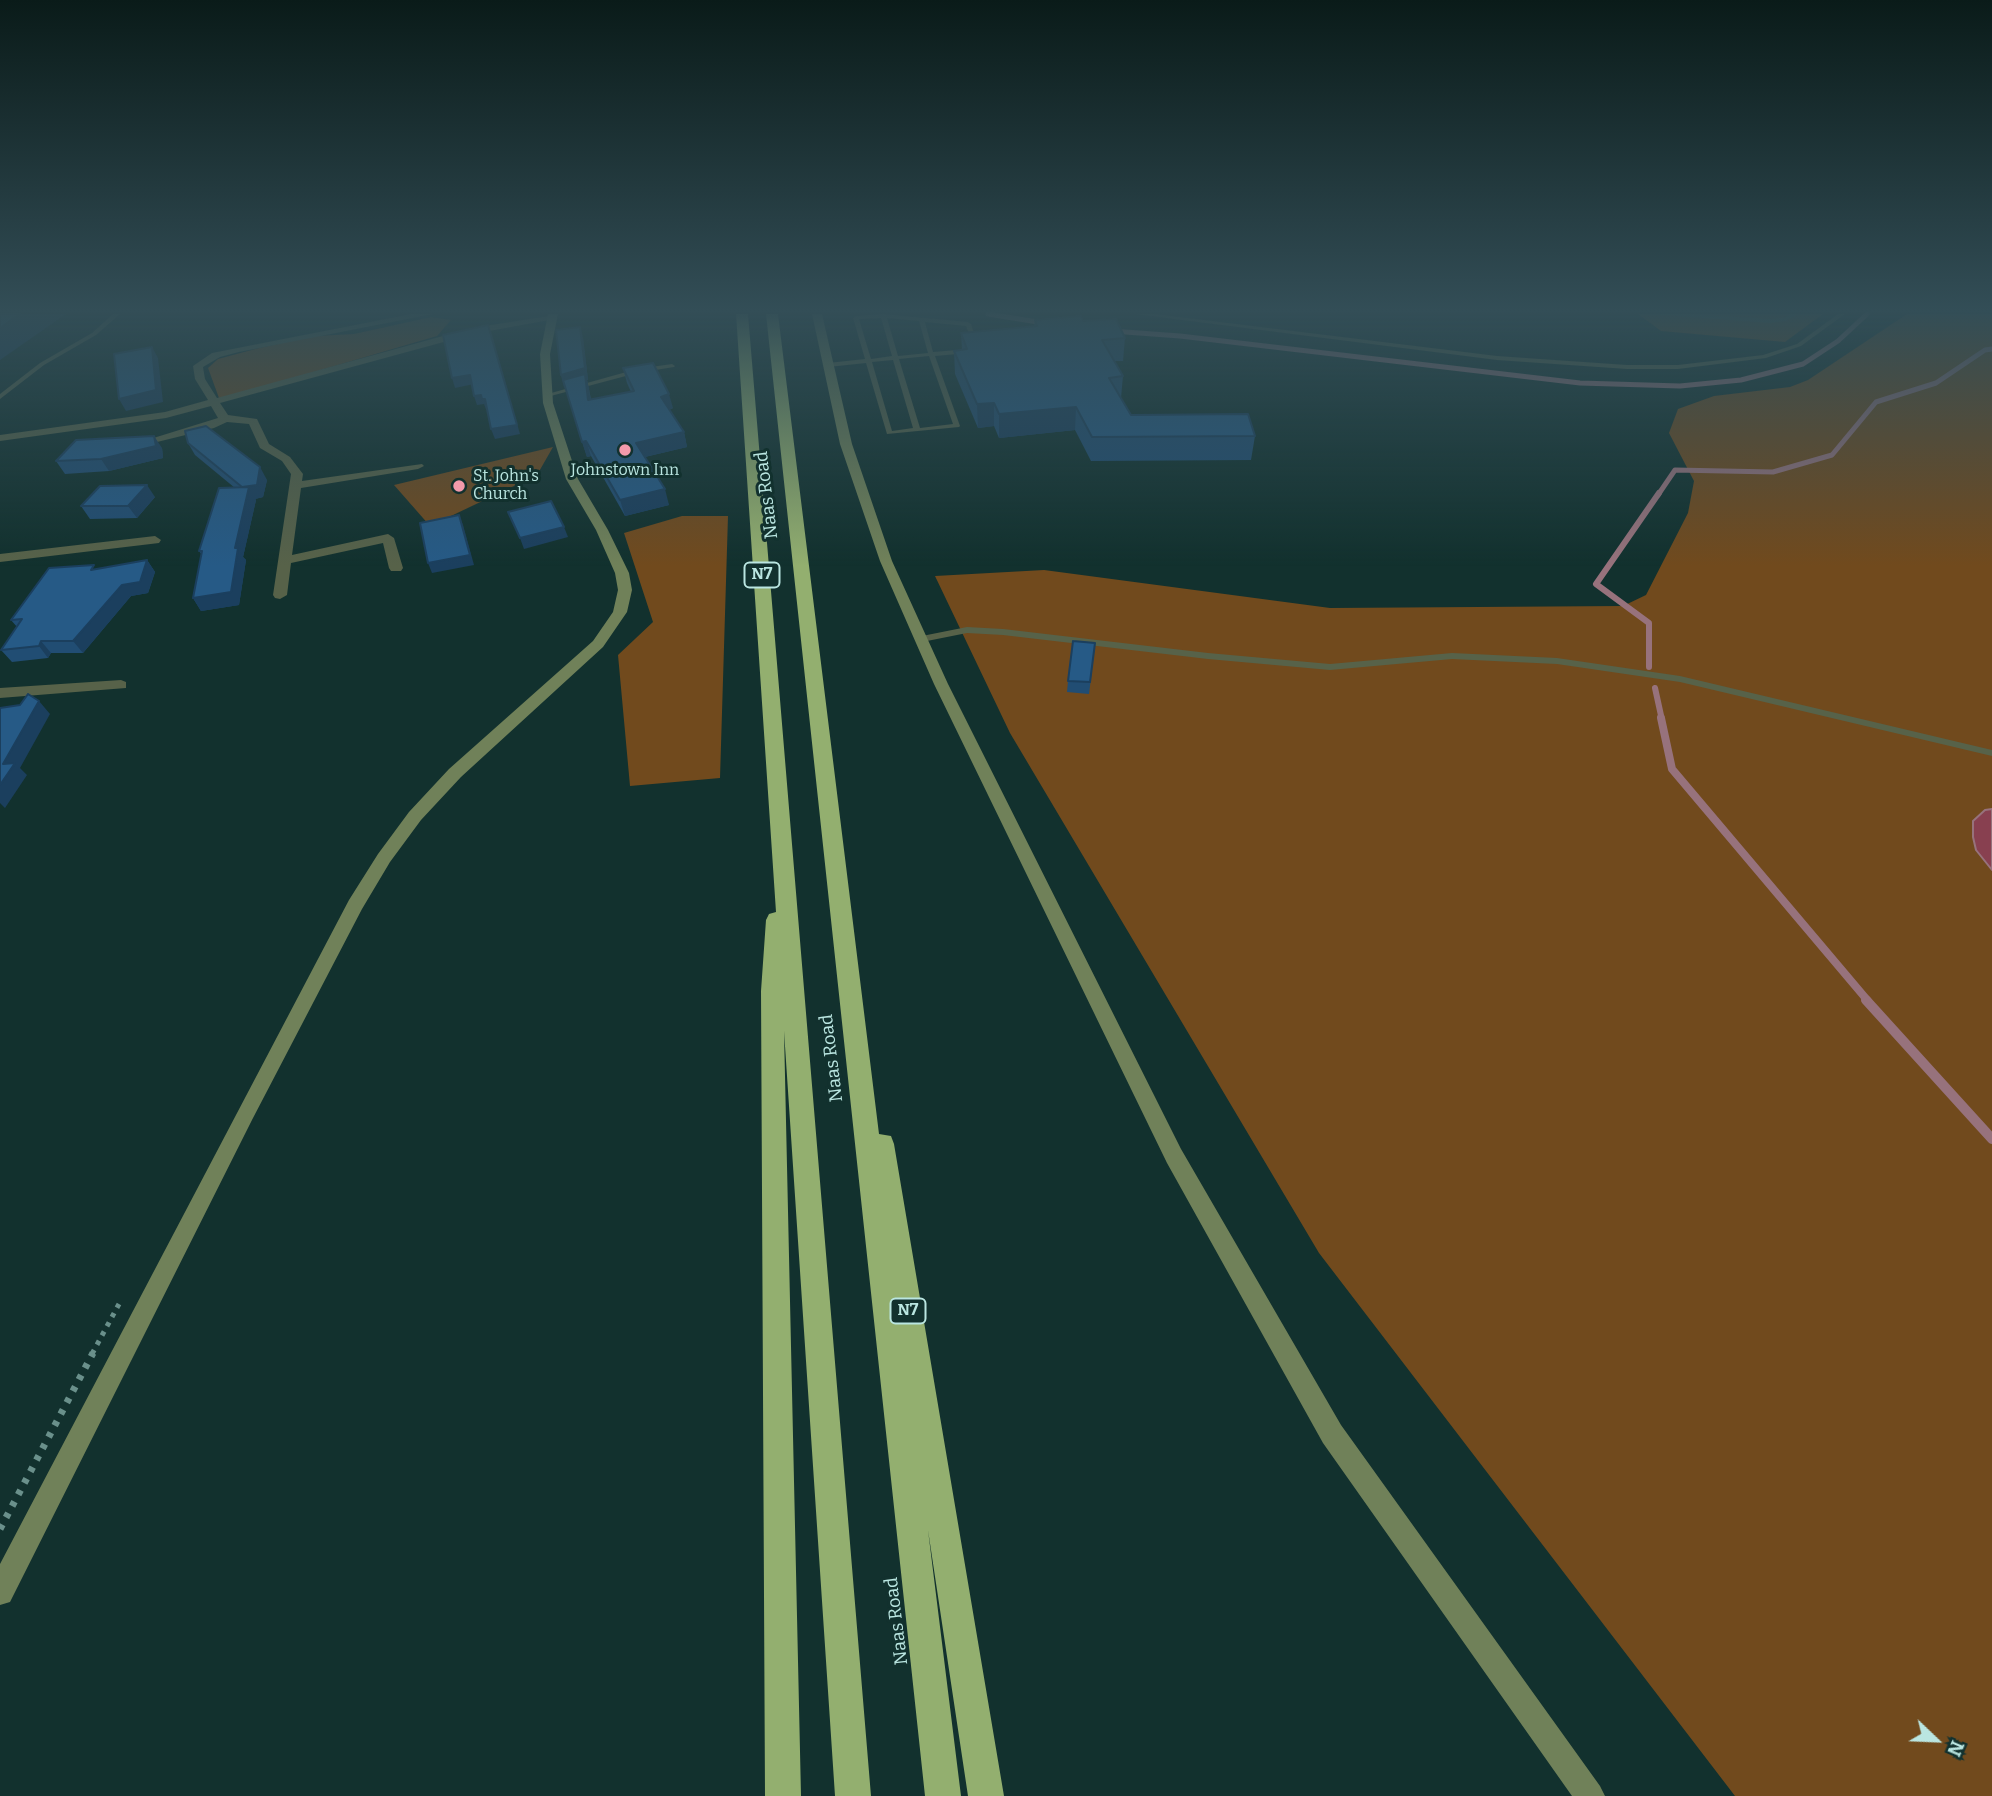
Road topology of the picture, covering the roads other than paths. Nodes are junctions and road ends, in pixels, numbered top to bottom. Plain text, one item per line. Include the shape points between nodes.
1 (211, 398) edge
2 (236, 398) edge
3 (548, 398) edge
4 (748, 398) edge
5 (782, 398) edge
6 (835, 398) edge
7 (878, 398) edge
8 (908, 398) edge
9 (947, 398) edge
10 (214, 404) junction
11 (226, 418) junction
12 (917, 430) junction
13 (0, 438) edge
14 (153, 440) edge
15 (418, 466) dead end
16 (298, 485) junction
17 (155, 540) dead end
18 (0, 558) edge
19 (285, 560) junction
20 (396, 568) dead end
21 (280, 595) dead end
22 (922, 639) junction
23 (121, 685) dead end
24 (0, 693) edge
25 (1992, 753) edge
26 (832, 827) junction
27 (782, 837) junction
28 (0, 1592) edge
29 (783, 1796) edge
30 (853, 1796) edge
31 (943, 1796) edge
32 (986, 1796) edge
33 (1590, 1796) edge

1 - 10 street
2 - 10 street
3 - 28 street via 572,479 622,573 625,590 620,612 598,645 454,773 384,858 246,1112
4 - 27 highway, Naas Road / N7
5 - 26 highway, Naas Road / N7
6 - 22 street via 846,444 887,561
7 - 12 lane via 889,433
8 - 12 lane
9 - 12 lane via 957,426
10 - 11 street
10 - 13 street via 118,423
11 - 14 street
11 - 16 street via 253,421 264,446 293,466
15 - 16 street
16 - 19 street
17 - 18 street
19 - 20 street via 388,538
19 - 21 street
22 - 25 lane via 967,631 1003,632 1330,667 1452,656 1557,661 1680,679
22 - 33 street via 1174,1156 1332,1434
23 - 24 street
26 - 31 highway, Naas Road / N7
26 - 32 highway, N7
27 - 29 highway, N7 via 772,990
27 - 30 highway, Naas Road / N7

